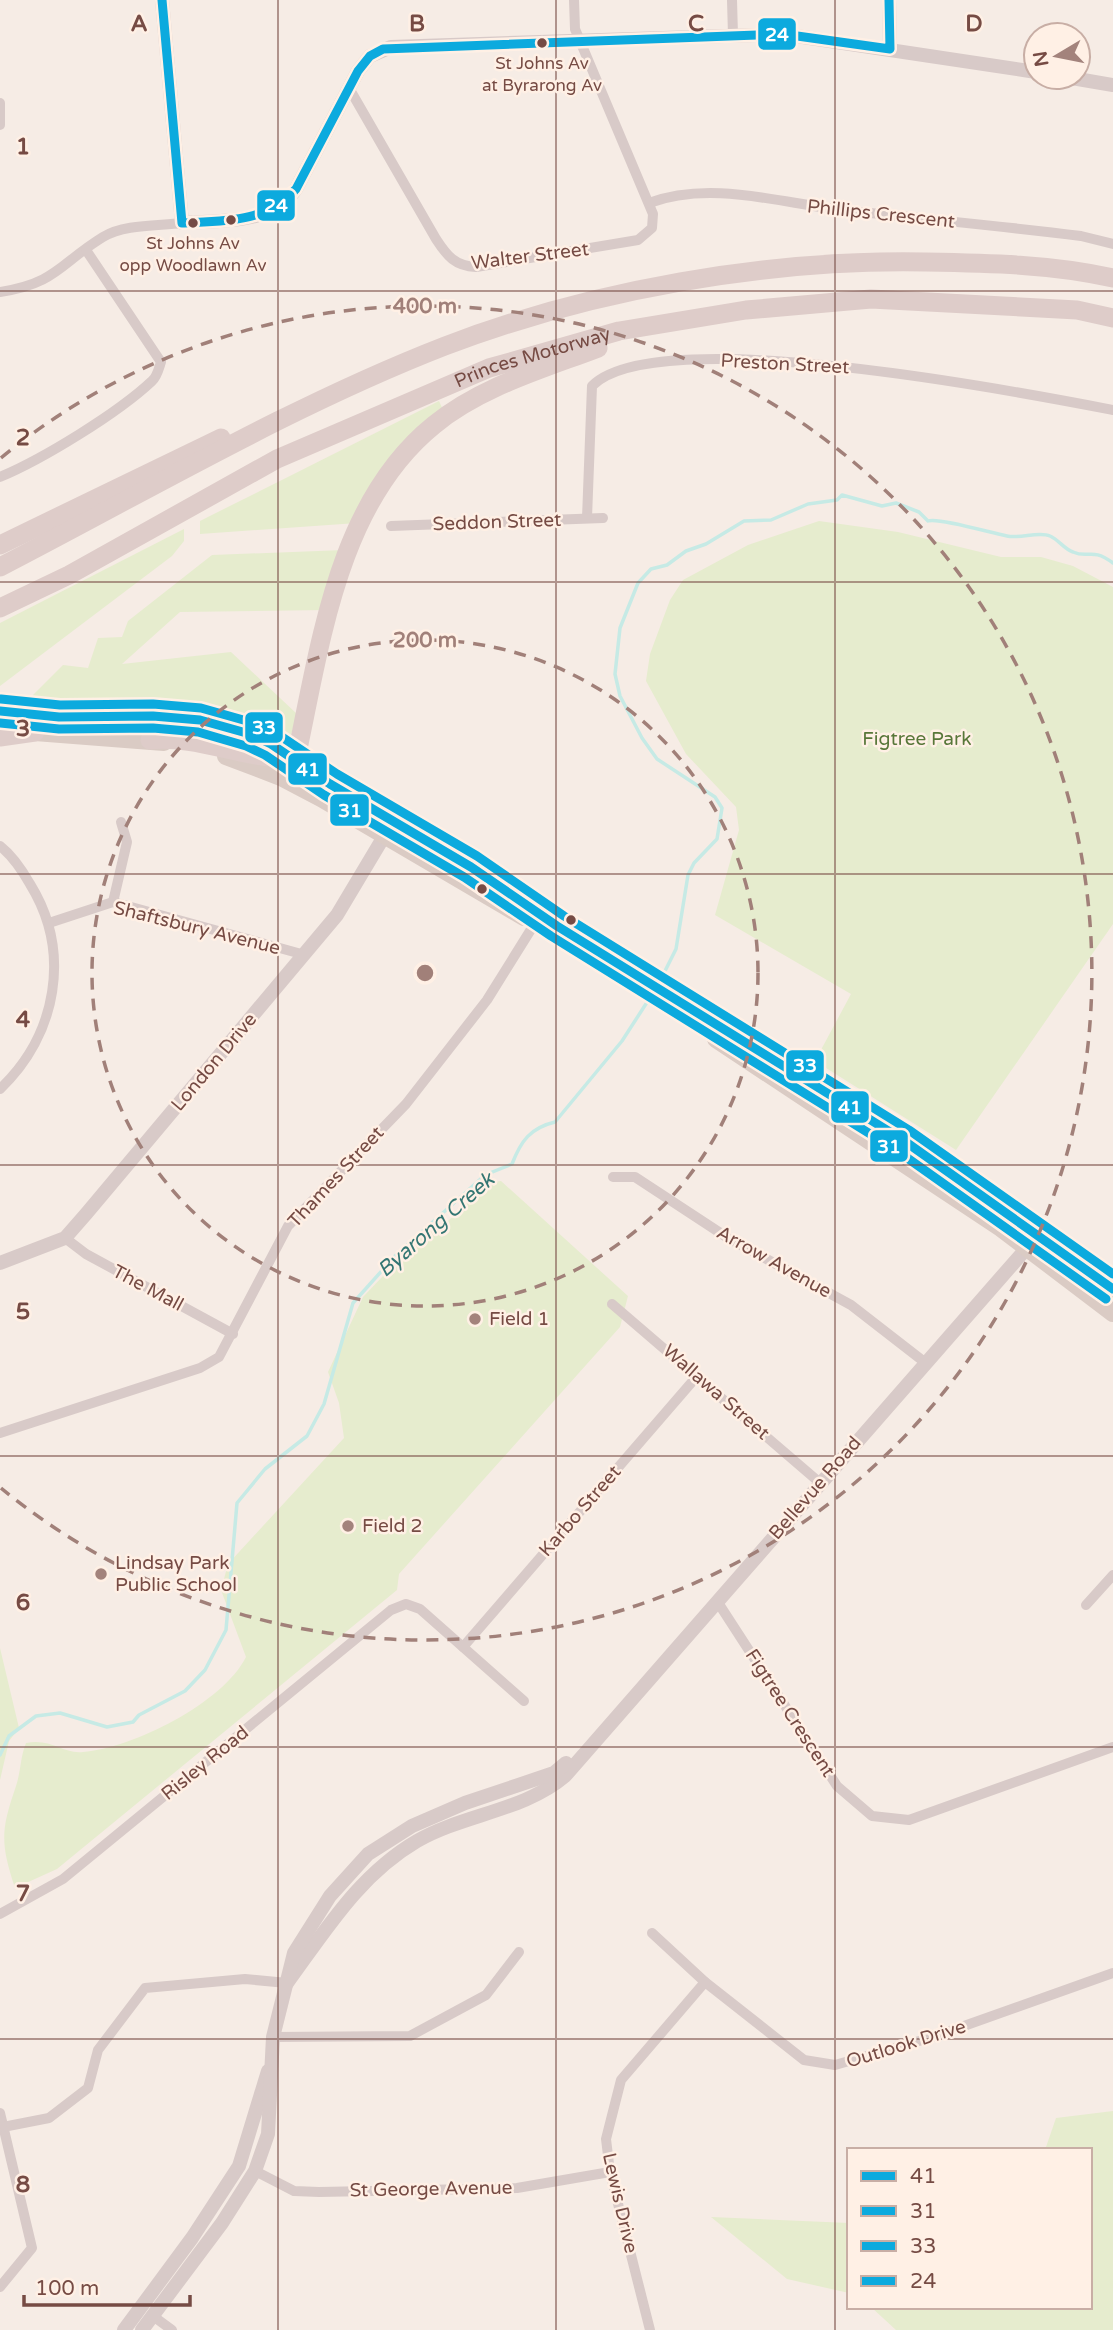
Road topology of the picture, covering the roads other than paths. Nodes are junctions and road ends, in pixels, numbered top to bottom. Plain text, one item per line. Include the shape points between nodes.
1 (162, 0) edge
2 (575, 0) edge
3 (732, 0) edge
4 (889, 0) edge
5 (733, 35) junction
6 (581, 39) junction
7 (890, 49) junction
8 (1022, 70) edge
9 (1092, 81) edge
10 (1113, 85) edge
11 (349, 88) junction
12 (0, 103) edge
13 (0, 125) edge
14 (649, 203) junction
15 (182, 223) junction
16 (1113, 244) edge
17 (86, 250) junction
18 (1113, 278) edge
19 (0, 292) edge
20 (1113, 318) edge
21 (657, 325) junction
22 (441, 348) junction
23 (1113, 410) edge
24 (0, 477) edge
25 (587, 518) junction
26 (603, 518) dead end
27 (391, 526) dead end
28 (0, 545) edge
29 (0, 567) edge
30 (0, 608) edge
31 (0, 711) edge
32 (0, 726) edge
33 (35, 732) junction
34 (0, 737) edge
35 (150, 740) junction
36 (293, 758) junction
37 (121, 822) dead end
38 (389, 828) junction
39 (0, 846) edge
40 (113, 902) junction
41 (49, 923) junction
42 (535, 923) junction
43 (305, 955) junction
44 (642, 985) junction
45 (0, 1089) edge
46 (613, 1177) dead end
47 (65, 1238) junction
48 (1032, 1241) junction
49 (0, 1263) edge
50 (1113, 1289) edge
51 (612, 1304) dead end
52 (1113, 1314) edge
53 (233, 1334) junction
54 (927, 1364) junction
55 (698, 1375) junction
56 (0, 1433) edge
57 (819, 1482) junction
58 (1113, 1575) edge
59 (717, 1601) junction
60 (1086, 1605) dead end
61 (463, 1647) junction
62 (524, 1700) dead end
63 (1113, 1747) edge
64 (0, 1914) edge
65 (652, 1933) dead end
66 (519, 1952) dead end
67 (1113, 1973) edge
68 (705, 1982) junction
69 (287, 1983) junction
70 (274, 2038) junction
71 (270, 2066) junction
72 (0, 2113) edge
73 (4, 2127) junction
74 (255, 2171) junction
75 (610, 2172) junction
76 (0, 2287) edge
77 (153, 2316) junction
78 (124, 2330) edge
79 (142, 2330) edge
80 (172, 2330) edge
81 (650, 2330) edge

1 - 15 street
2 - 6 street via 575,29
3 - 5 street
4 - 7 street
5 - 6 street
5 - 7 street via 801,35
6 - 11 street via 383,49 364,63
6 - 14 street
7 - 8 street
9 - 10 street
11 - 14 street, Walter Street via 436,239 460,265 476,267 638,240 654,222
11 - 15 street via 296,189 282,205 253,217
12 - 13 street
14 - 16 street, Phillips Crescent via 676,196 729,194 1082,236
15 - 17 street via 114,232
17 - 19 street via 52,277 27,288
17 - 24 street via 161,362 155,379 94,424 25,467
18 - 22 highway, Princes Motorway via 977,263 873,261 782,268 696,280 570,308
20 - 21 highway, Princes Motorway via 1077,310 871,299 746,310
21 - 30 highway, Princes Motorway via 489,368 277,459 69,575
21 - 36 highway via 496,388 434,424 408,449 374,495 355,534 319,645
22 - 28 highway via 348,378
22 - 29 highway, Princes Motorway via 321,401
23 - 25 street, Preston Street via 831,364 717,360 625,366 601,376 592,386
25 - 26 street, Seddon Street
25 - 27 street, Seddon Street
31 - 36 main road via 200,720 250,734
32 - 33 main road
33 - 34 highway
33 - 35 main road
35 - 36 highway via 208,742 273,759
35 - 38 main road via 256,766
36 - 38 main road
37 - 40 street via 127,842
38 - 42 main road
38 - 43 street, London Drive via 337,915
38 - 44 main road via 471,867
39 - 41 street via 22,870
40 - 41 street, Shaftsbury Avenue
40 - 43 street, Shaftsbury Avenue
41 - 45 street via 55,956 47,1017 31,1054
42 - 44 main road
42 - 53 street, Thames Street via 487,1000 405,1104 288,1226
43 - 47 street, London Drive
44 - 48 main road via 902,1140
46 - 54 street, Arrow Avenue via 635,1177 728,1238 851,1305
47 - 49 street, London Drive
47 - 53 street, The Mall
48 - 50 main road
48 - 52 main road
48 - 54 street, Bellevue Road
51 - 55 street, Wallawa Street
53 - 56 street, Thames Street via 219,1357 204,1367
54 - 57 street, Bellevue Road
55 - 57 street, Wallawa Street
55 - 61 street, Karbo Street
57 - 59 street, Bellevue Road
58 - 60 street
59 - 63 street, Figtree Crescent via 837,1786 872,1816 909,1820
59 - 69 street, Bellevue Road via 592,1742 554,1773 412,1826 368,1854 330,1896 294,1953
61 - 62 street
61 - 64 street, Risley Road via 420,1609 405,1604 391,1610 63,1879
65 - 68 street, Outlook Drive
66 - 70 street via 486,1995 410,2036
67 - 68 street, Outlook Drive via 933,2037 835,2065 804,2060
68 - 75 street, Lewis Drive via 621,2080 606,2139
69 - 70 street, Bellevue Road
69 - 73 street via 245,1979 145,1988 98,2050 88,2088 50,2118
70 - 71 street, Bellevue Road
71 - 74 street, Bellevue Road via 268,2134
71 - 78 street, Bellevue Road via 239,2166
72 - 73 street
73 - 76 street via 32,2248
74 - 75 street, St George Avenue via 294,2191 319,2192 517,2188
74 - 77 street, Bellevue Road
75 - 81 street, Lewis Drive
77 - 79 street, Bellevue Road
77 - 80 street

